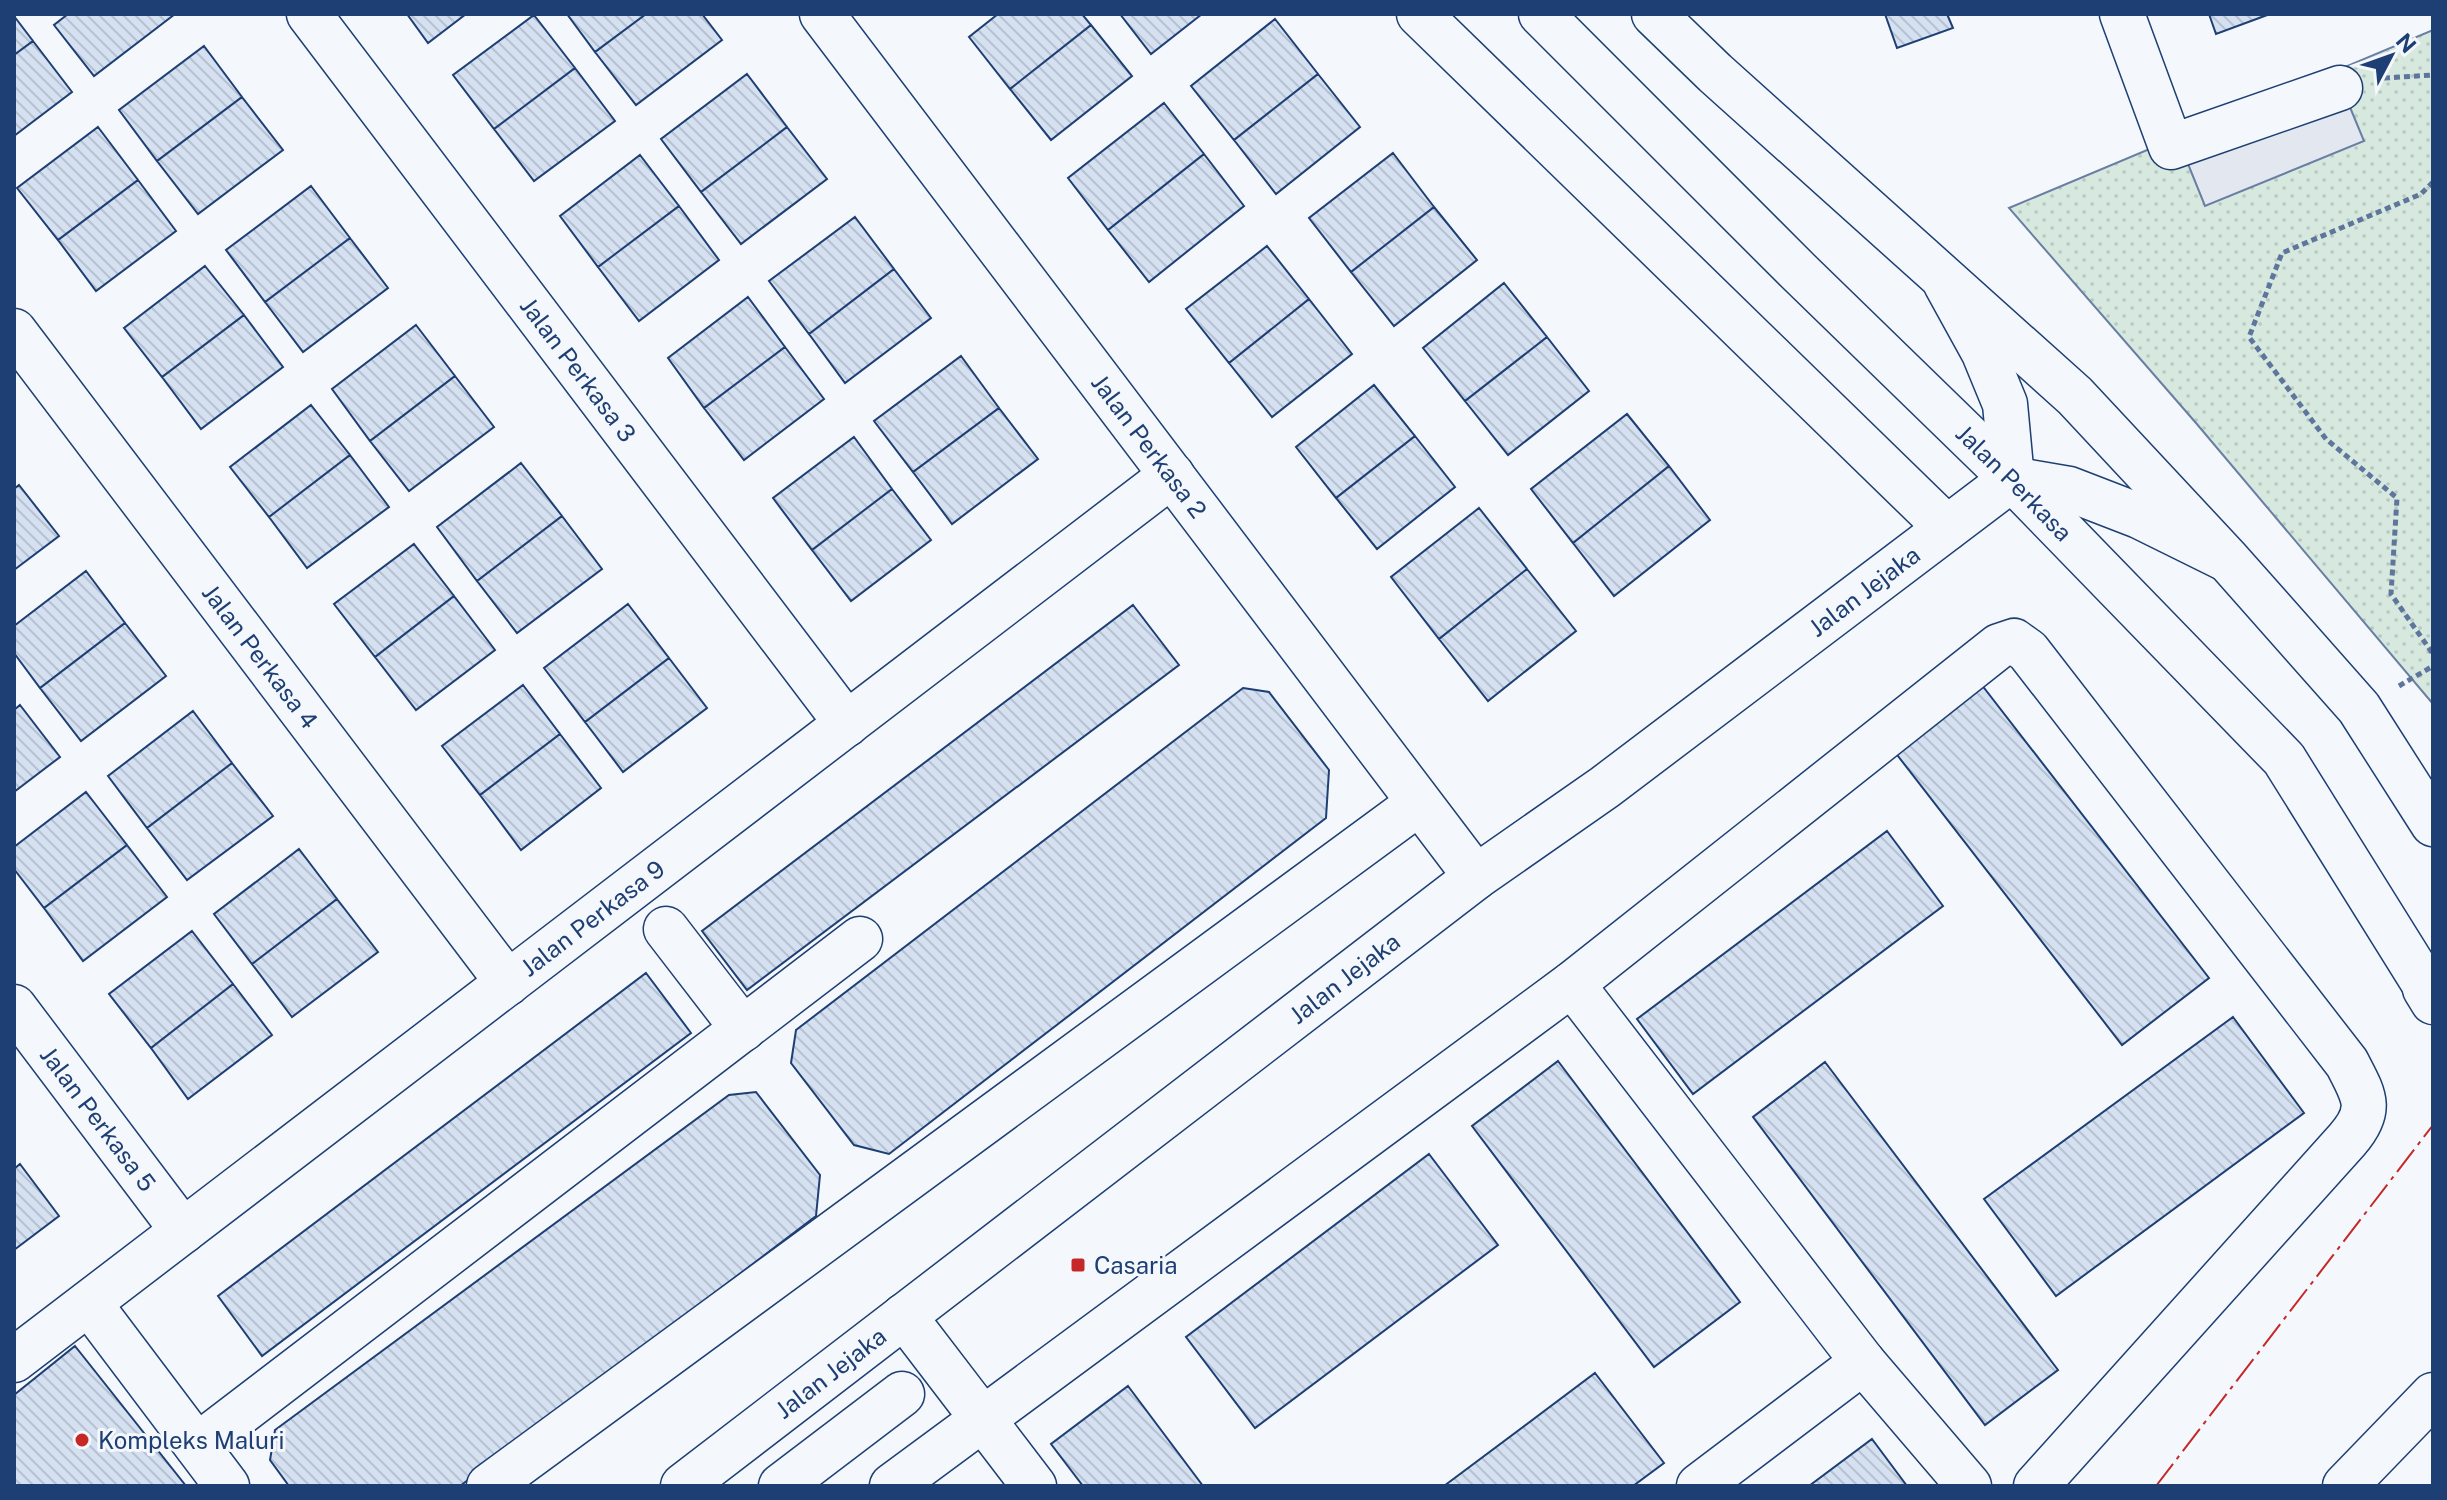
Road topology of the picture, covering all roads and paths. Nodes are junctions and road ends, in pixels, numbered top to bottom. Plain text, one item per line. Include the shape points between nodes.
1 (309, 14) edge
2 (822, 14) edge
3 (1419, 14) edge
4 (1541, 14) edge
5 (1654, 14) edge
6 (2122, 14) edge
7 (2340, 88) dead end
8 (2433, 182) edge
9 (1942, 276) junction
10 (14, 331) edge
11 (1172, 475) junction
12 (2012, 479) junction
13 (1947, 528) junction
14 (2228, 560) junction
15 (2433, 654) edge
16 (847, 724) junction
17 (1419, 803) junction
18 (2433, 824) edge
19 (1476, 877) junction
20 (666, 929) dead end
21 (860, 939) dead end
22 (508, 983) junction
23 (1572, 984) junction
24 (2430, 996) edge
25 (14, 1007) edge
26 (743, 1029) junction
27 (183, 1231) junction
28 (89, 1303) junction
29 (904, 1316) junction
30 (14, 1360) edge
31 (1863, 1362) junction
32 (902, 1394) dead end
33 (2433, 1395) edge
34 (982, 1418) junction
35 (197, 1446) junction
36 (227, 1486) edge
37 (489, 1486) edge
38 (683, 1486) edge
39 (781, 1486) edge
40 (892, 1486) edge
41 (1034, 1486) edge
42 (1699, 1486) edge
43 (1969, 1486) edge
44 (2036, 1486) edge
45 (2345, 1486) edge

1 - 16 street, Jalan Perkasa 3
2 - 11 street, Jalan Perkasa 2
3 - 13 street
4 - 12 street, Jalan Perkasa
5 - 9 street
6 - 7 street via 2171,147
8 - 15 path via 2421,194 2282,253 2249,337 2326,439 2397,498 2391,594
9 - 12 street via 2005,404
9 - 14 street via 2075,396
10 - 22 street, Jalan Perkasa 4
11 - 16 street, Jalan Perkasa 9
11 - 17 street, Jalan Perkasa 2
12 - 13 street, Jalan Jejaka
12 - 14 street via 2069,489
12 - 24 street, Jalan Perkasa via 2284,759
13 - 19 street, Jalan Jejaka via 1605,787
14 - 18 street via 2359,708
16 - 22 street, Jalan Perkasa 9
17 - 19 street, Jalan Perkasa 2
17 - 37 street
19 - 29 street, Jalan Jejaka
20 - 26 street
21 - 26 street
22 - 27 street, Jalan Perkasa 9
23 - 31 street
23 - 34 street
23 - 44 street via 1999,646 2014,641 2028,651 2347,1063 2365,1105 2362,1123
25 - 27 street, Jalan Perkasa 5
26 - 35 street
27 - 28 street, Jalan Perkasa 9
28 - 30 street, Jalan Perkasa 9
28 - 35 street
29 - 34 street
29 - 38 street, Jalan Jejaka
31 - 42 street
31 - 43 street
32 - 39 street
33 - 45 street
34 - 40 street
34 - 41 street
35 - 36 street

